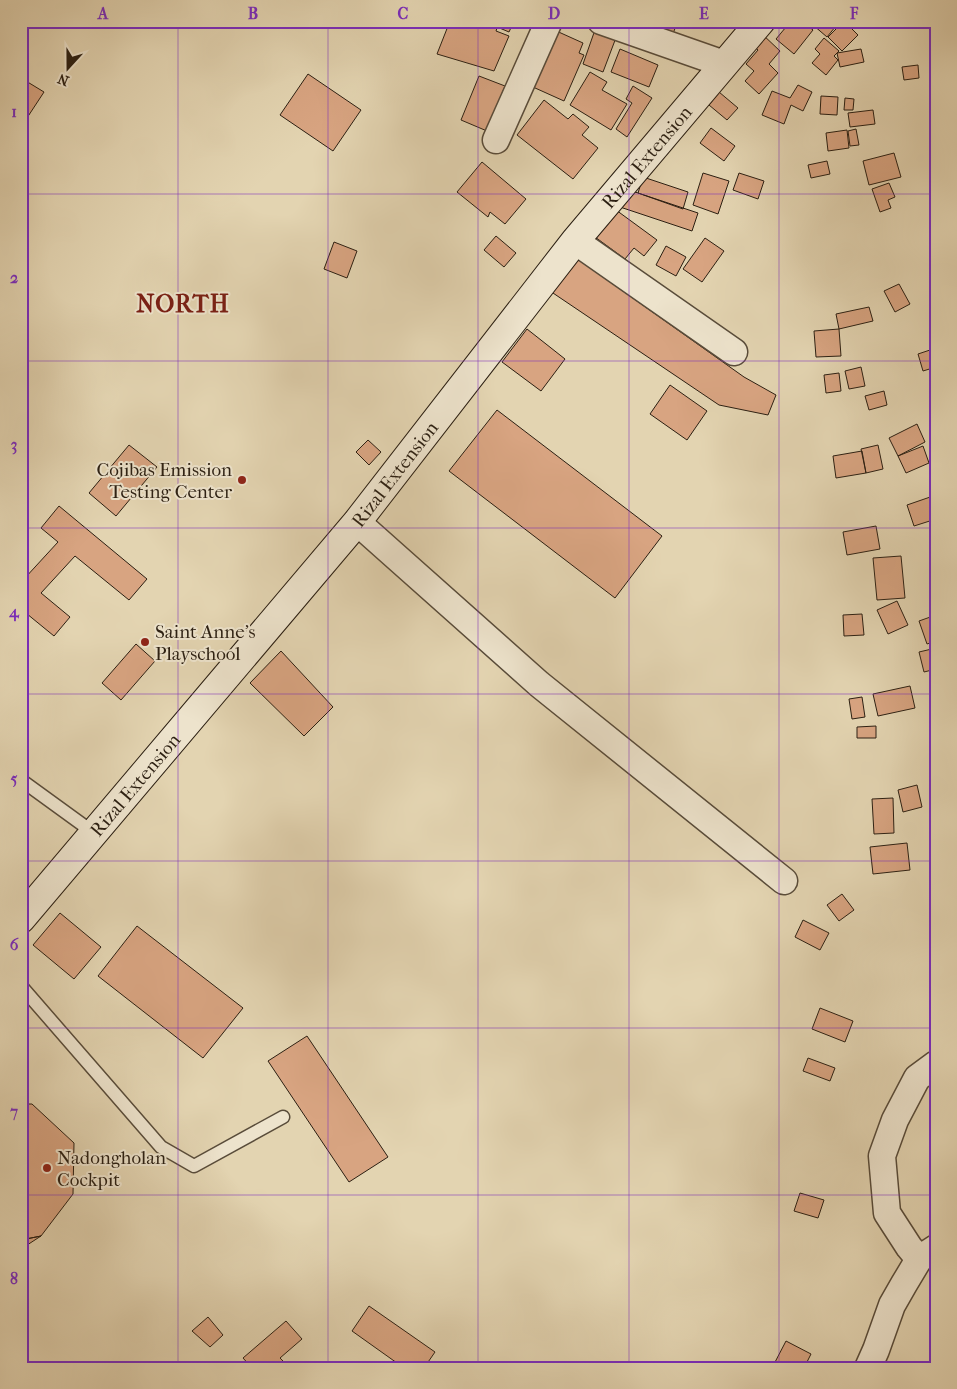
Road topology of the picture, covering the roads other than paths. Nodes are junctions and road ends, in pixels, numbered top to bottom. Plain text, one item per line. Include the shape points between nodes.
1 (549, 21) edge
2 (600, 21) edge
3 (761, 21) edge
4 (724, 64) junction
5 (496, 140) dead end
6 (575, 241) junction
7 (734, 352) dead end
8 (357, 522) junction
9 (21, 780) edge
10 (94, 833) junction
11 (784, 881) dead end
12 (21, 920) edge
13 (21, 986) edge
14 (936, 1064) edge
15 (283, 1117) dead end
16 (927, 1254) edge
17 (868, 1368) edge

1 - 5 street
2 - 4 street
3 - 4 street, Rizal Extension
4 - 6 street, Rizal Extension
6 - 7 street
6 - 8 street, Rizal Extension
8 - 10 street, Rizal Extension
8 - 11 street via 540,684
9 - 10 lane
10 - 12 street, Rizal Extension
13 - 15 lane via 161,1147 194,1166
14 - 16 street via 917,1078 895,1120 882,1156 887,1213 909,1247
16 - 17 street via 892,1305

